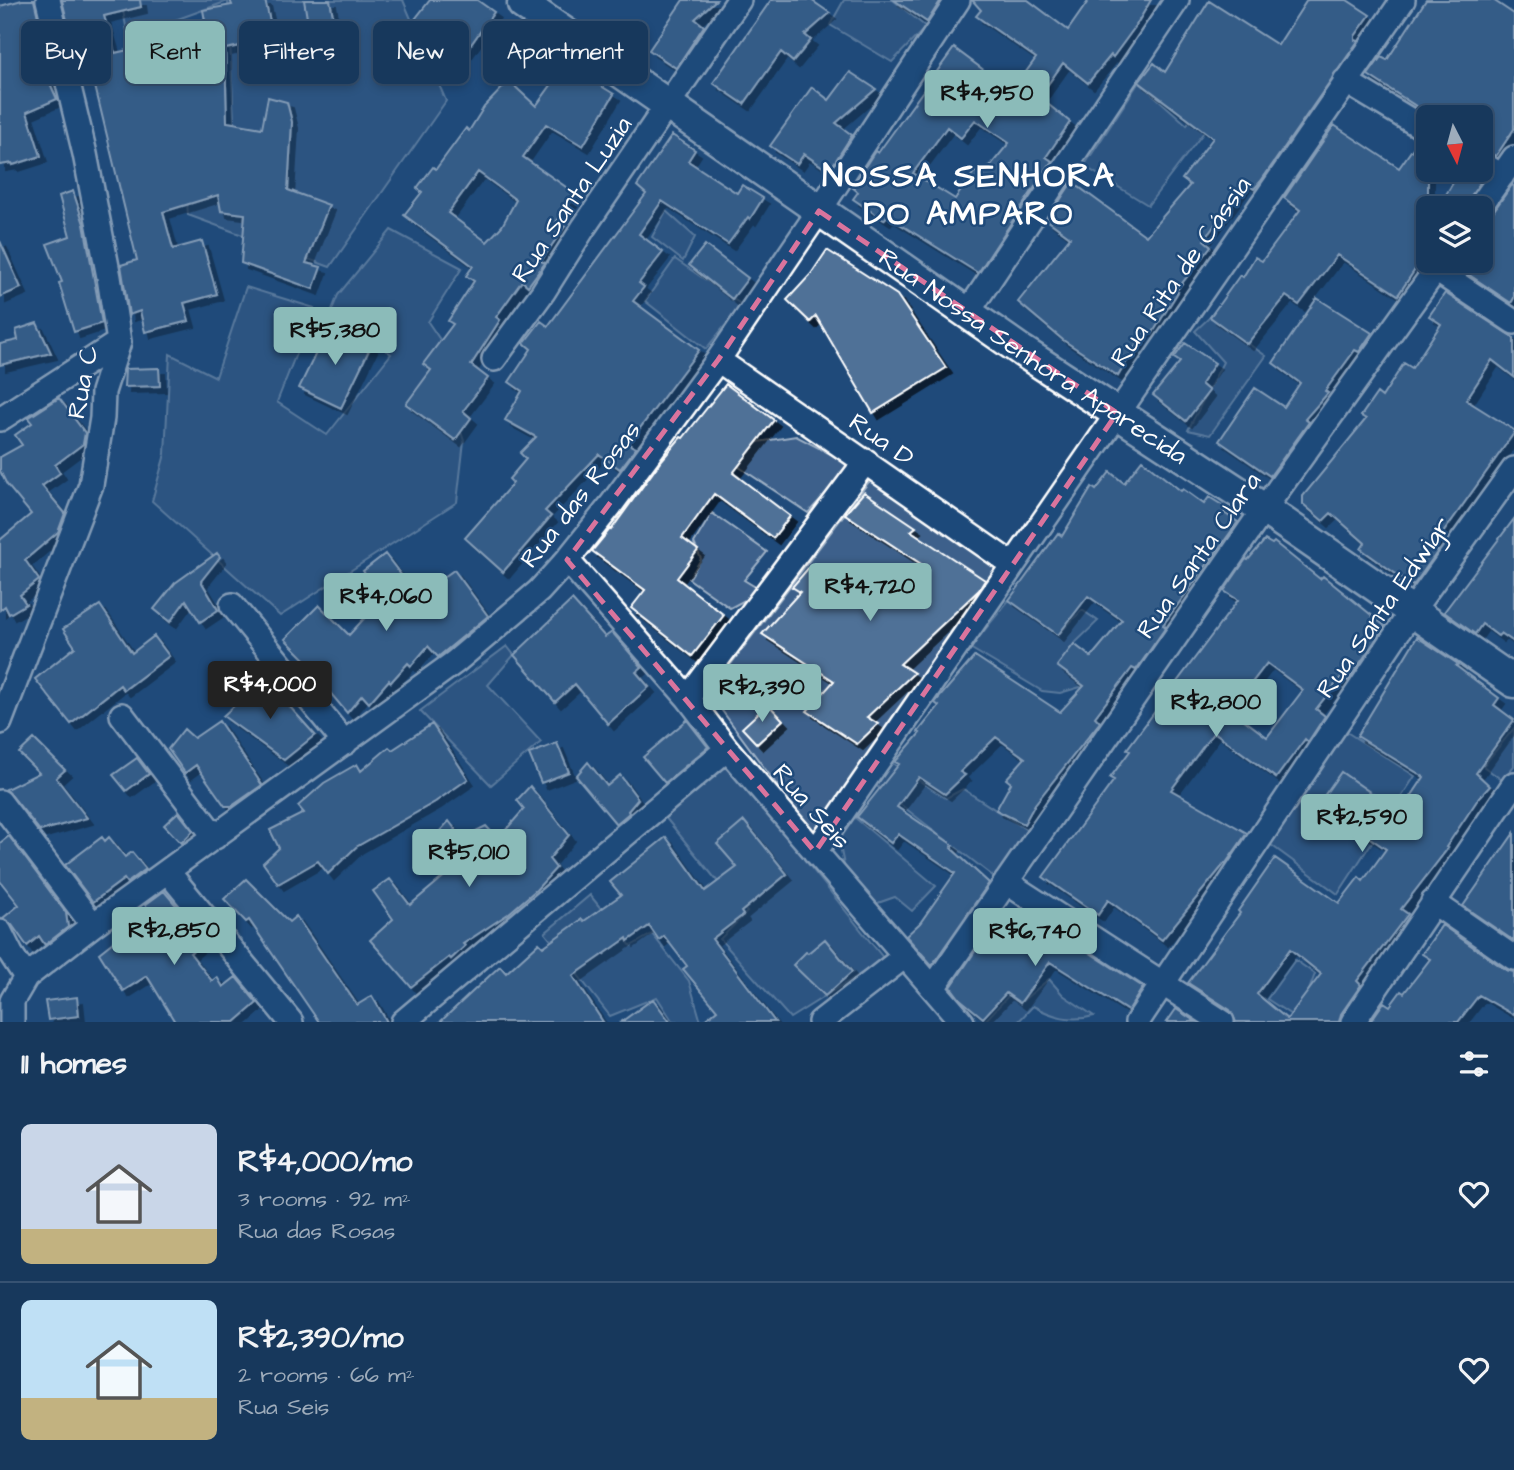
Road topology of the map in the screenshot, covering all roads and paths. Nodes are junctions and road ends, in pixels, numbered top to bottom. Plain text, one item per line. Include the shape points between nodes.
1 (48, 0) edge
2 (739, 0) edge
3 (958, 0) edge
4 (1177, 0) edge
5 (1403, 0) edge
6 (522, 1) edge
7 (1345, 81) junction
8 (668, 106) junction
9 (1416, 124) edge
10 (1508, 167) edge
11 (1487, 196) edge
12 (819, 211) junction
13 (1433, 273) edge
14 (1450, 273) edge
15 (968, 312) junction
16 (1514, 322) edge
17 (119, 341) junction
18 (494, 359) dead end
19 (718, 360) junction
20 (1117, 413) junction
21 (0, 419) edge
22 (866, 461) junction
23 (1514, 469) edge
24 (1264, 509) junction
25 (568, 560) junction
26 (1013, 565) junction
27 (232, 605) dead end
28 (1412, 611) junction
29 (1514, 681) edge
30 (688, 698) junction
31 (122, 715) dead end
32 (0, 722) edge
33 (345, 743) junction
34 (727, 749) junction
35 (1514, 784) edge
36 (0, 802) edge
37 (215, 837) junction
38 (815, 852) junction
39 (168, 872) junction
40 (1006, 882) junction
41 (1433, 902) junction
42 (93, 925) junction
43 (0, 932) edge
44 (905, 956) junction
45 (1514, 958) edge
46 (26, 977) junction
47 (1163, 983) junction
48 (933, 988) junction
49 (8, 1019) edge
50 (291, 1022) edge
51 (402, 1022) edge
52 (820, 1022) edge
53 (962, 1022) edge
54 (1137, 1022) edge
55 (1222, 1022) edge
56 (1353, 1022) edge

1 - 17 street, Rua C via 85,154
2 - 8 street, Rua Santa Luzia
3 - 12 street, Rua das Rosas
4 - 15 street
5 - 7 street, Rua Rita de Cássia
6 - 8 main road, Rua Nossa Senhora Aparecida
7 - 9 street
7 - 20 street, Rua Rita de Cássia
8 - 12 main road, Rua Nossa Senhora Aparecida
8 - 18 street, Rua Santa Luzia
10 - 11 street
12 - 15 main road, Rua Nossa Senhora Aparecida
12 - 19 street, Rua das Rosas
13 - 24 street, Rua Santa Clara
14 - 16 street
15 - 20 main road, Rua Nossa Senhora Aparecida
17 - 21 street
17 - 32 street, Rua C via 103,392 91,485
19 - 22 street, Rua D
19 - 25 street, Rua das Rosas
20 - 24 main road, Rua Nossa Senhora Aparecida
20 - 26 street, Rua Rita de Cássia
22 - 26 street, Rua D
22 - 30 street
23 - 28 street, Rua Santa Edwigr
24 - 28 main road, Rua Nossa Senhora Aparecida
24 - 40 street, Rua Santa Clara
25 - 30 street, Rua Seis
25 - 33 street, Rua das Rosas via 539,591 455,662
26 - 38 street, Rua Rita de Cássia
27 - 33 street
28 - 29 main road, Rua Nossa Senhora Aparecida
28 - 47 street, Rua Santa Edwigr
30 - 34 street, Rua Seis
31 - 37 street
33 - 37 street, Rua das Rosas
34 - 38 street, Rua Seis
34 - 51 street
35 - 41 street
36 - 42 street
37 - 39 street, Rua das Rosas
38 - 44 street, Rua Seis
39 - 42 street, Rua das Rosas
39 - 50 street
40 - 47 street
40 - 48 street, Rua Santa Clara
41 - 45 street
41 - 56 street
42 - 46 street, Rua das Rosas
43 - 46 street
44 - 48 street, Rua Seis
44 - 52 street
46 - 49 street, Rua das Rosas
47 - 54 street, Rua Santa Edwigr
47 - 55 street
48 - 53 street, Rua Seis

